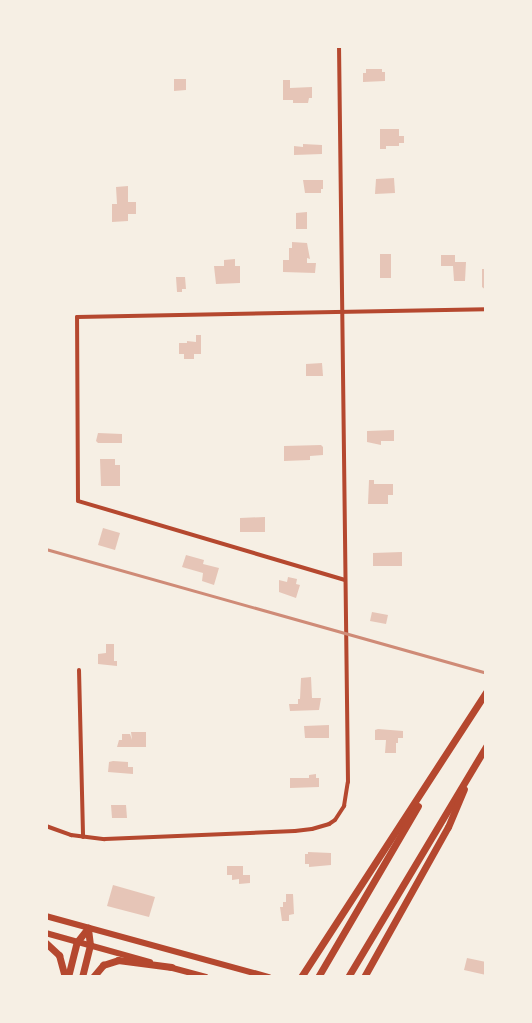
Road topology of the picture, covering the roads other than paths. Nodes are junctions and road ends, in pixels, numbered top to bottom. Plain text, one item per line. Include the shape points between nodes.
1 (339, 46) edge
2 (486, 309) edge
3 (342, 312) junction
4 (345, 580) junction
5 (80, 670) dead end
6 (486, 692) edge
7 (486, 746) edge
8 (444, 760) junction
9 (472, 771) junction
10 (46, 826) edge
11 (83, 837) junction
12 (46, 916) edge
13 (88, 928) junction
14 (46, 933) edge
15 (77, 942) junction
16 (46, 943) edge
17 (90, 946) junction
18 (172, 967) junction
19 (349, 975) edge
20 (66, 977) edge
21 (82, 977) edge
22 (93, 977) edge
23 (206, 977) edge
24 (269, 977) edge
25 (301, 977) edge
26 (318, 977) edge
27 (364, 977) edge

1 - 3 street
2 - 3 street
3 - 4 street
3 - 4 street via 77,317 78,501
4 - 11 street via 348,782 347,798 335,820 321,827 295,831 115,839
5 - 11 street
6 - 8 highway
7 - 9 highway
8 - 25 highway
8 - 26 highway
9 - 19 highway
9 - 27 highway via 448,827
10 - 11 street
12 - 13 main road
13 - 15 highway
13 - 17 highway
13 - 24 main road
14 - 15 main road
15 - 17 main road
15 - 20 highway
16 - 20 highway via 59,955
17 - 18 main road
17 - 21 highway
18 - 22 highway via 118,960 103,965
18 - 23 main road

